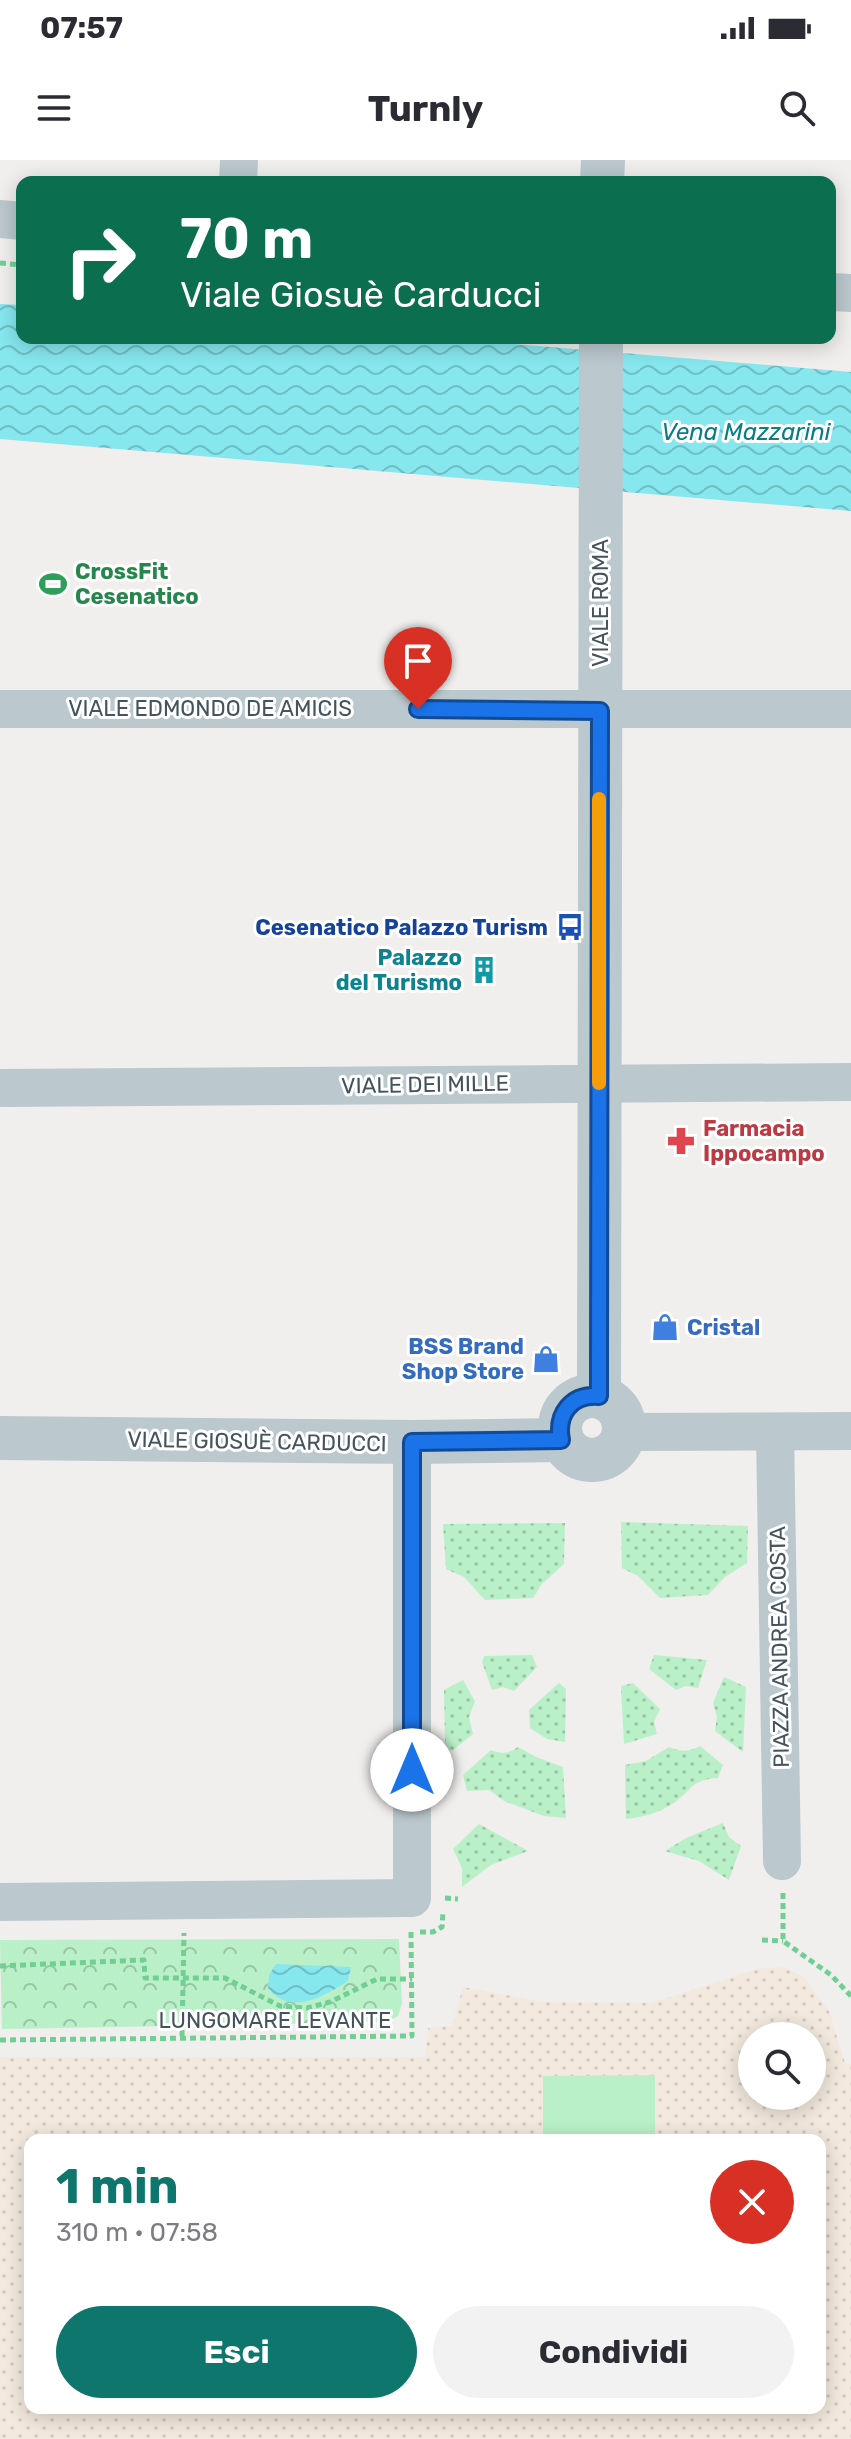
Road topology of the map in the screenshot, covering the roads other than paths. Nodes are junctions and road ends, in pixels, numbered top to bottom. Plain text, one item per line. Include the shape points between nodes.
1 (601, 344) edge
2 (0, 709) edge
3 (851, 709) edge
4 (600, 711) junction
5 (851, 1082) edge
6 (599, 1083) junction
7 (0, 1088) edge
8 (599, 1396) junction
9 (851, 1431) edge
10 (624, 1432) junction
11 (775, 1432) junction
12 (0, 1438) edge
13 (561, 1440) junction
14 (412, 1442) junction
15 (782, 1861) road end
16 (0, 1902) edge

1 - 4 street, VIALE ROMA
2 - 4 street, VIALE EDMONDO DE AMICIS
3 - 4 street, VIALE EDMONDO DE AMICIS
4 - 6 street, VIALE ROMA
5 - 6 street, VIALE DEI MILLE
6 - 7 street, VIALE DEI MILLE
6 - 8 street, VIALE ROMA
8 - 10 street via 615,1406
8 - 13 street via 570,1403 560,1420
9 - 11 street
10 - 11 street
10 - 13 street via 615,1451 596,1460 575,1456
11 - 15 street, PIAZZA ANDREA COSTA
12 - 14 street, VIALE GIOSUÈ CARDUCCI
13 - 14 street, VIALE GIOSUÈ CARDUCCI
14 - 16 street via 412,1898

